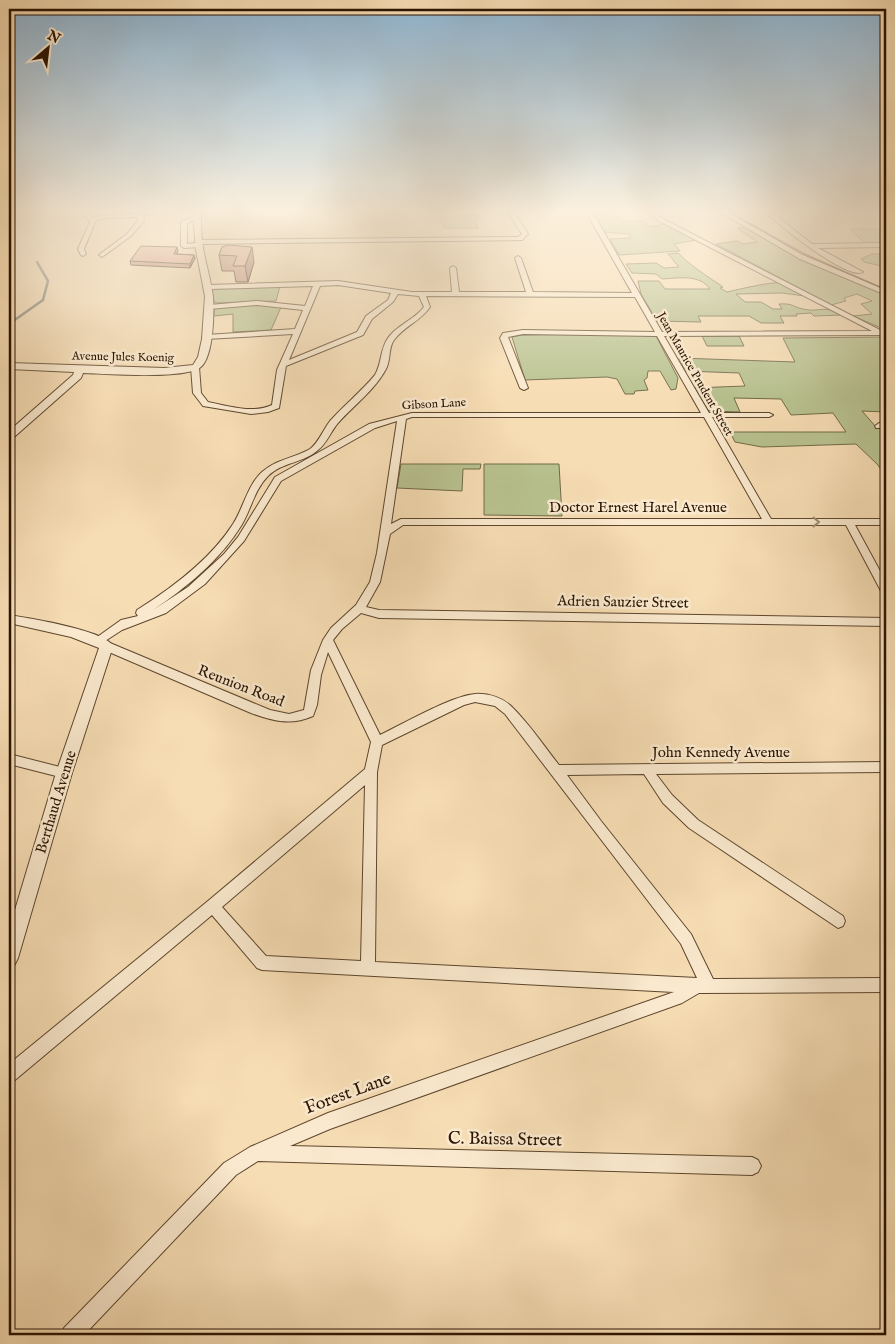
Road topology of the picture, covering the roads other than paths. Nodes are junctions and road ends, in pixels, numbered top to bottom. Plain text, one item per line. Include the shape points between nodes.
1 (205, 273) edge
2 (454, 273) edge
3 (523, 273) edge
4 (624, 273) edge
5 (765, 273) edge
6 (839, 273) edge
7 (318, 283) junction
8 (208, 287) junction
9 (395, 292) junction
10 (886, 293) edge
11 (422, 294) junction
12 (456, 295) junction
13 (530, 295) junction
14 (637, 295) junction
15 (210, 307) junction
16 (307, 308) junction
17 (298, 330) junction
18 (884, 333) edge
19 (659, 334) junction
20 (206, 336) junction
21 (283, 365) junction
22 (9, 366) edge
23 (195, 367) junction
24 (84, 371) junction
25 (524, 388) dead end
26 (705, 415) junction
27 (769, 415) dead end
28 (402, 417) junction
29 (9, 436) edge
30 (768, 522) junction
31 (849, 522) junction
32 (886, 522) edge
33 (388, 530) junction
34 (886, 591) edge
35 (359, 609) junction
36 (9, 619) edge
37 (886, 622) edge
38 (119, 627) junction
39 (328, 640) junction
40 (102, 643) junction
41 (377, 742) junction
42 (9, 759) edge
43 (886, 767) edge
44 (646, 769) junction
45 (556, 770) junction
46 (371, 772) junction
47 (64, 773) junction
48 (213, 906) junction
49 (838, 920) dead end
50 (9, 958) edge
51 (368, 968) junction
52 (704, 985) junction
53 (886, 985) edge
54 (9, 1074) edge
55 (256, 1154) junction
56 (752, 1166) dead end
57 (71, 1335) edge

1 - 8 street, Avenue Jules Koenig
2 - 12 street
3 - 13 street
4 - 14 street, Jean Maurice Prudent Street
5 - 18 street
6 - 10 street
7 - 8 street
7 - 9 street via 358,285
7 - 16 street
8 - 15 street, Avenue Jules Koenig
9 - 11 street
9 - 21 street via 391,301 369,318 360,333
11 - 12 street
11 - 38 street via 427,307 424,313 402,326 391,338 383,366 337,418 322,442 265,473 256,484 235,528 217,549 191,575
12 - 13 street
13 - 14 street
14 - 19 street, Jean Maurice Prudent Street
15 - 16 street via 257,303
15 - 20 street, Avenue Jules Koenig
16 - 17 street
17 - 20 street
17 - 21 street
18 - 19 street
19 - 25 street via 523,332 506,335 504,338
19 - 26 street, Jean Maurice Prudent Street
20 - 23 street, Avenue Jules Koenig via 202,357
21 - 23 street via 276,406 266,411 200,401 195,385
22 - 24 street, Avenue Jules Koenig
23 - 24 street, Avenue Jules Koenig via 183,370
24 - 29 street
26 - 27 street, Gibson Lane
26 - 28 street, Gibson Lane via 454,414
26 - 30 street, Jean Maurice Prudent Street
28 - 33 street, Reunion Road
28 - 38 street, Gibson Lane via 372,426 278,479 235,548 197,585 161,610
30 -> 31 street, Doctor Ernest Harel Avenue
30 - 33 street, Doctor Ernest Harel Avenue via 412,520
31 - 32 street, Doctor Ernest Harel Avenue
31 - 34 street
33 - 35 street, Reunion Road via 378,577
35 - 37 street, Adrien Sauzier Street via 379,614
35 - 39 street, Reunion Road via 341,623
36 - 40 street
38 - 40 street
39 - 40 street, Reunion Road via 318,663 309,713 289,720 255,710
39 - 41 street
40 - 47 street, Berthaud Avenue
41 - 45 street via 461,701 488,699 509,711
41 - 46 street
42 - 47 street
43 - 44 street, John Kennedy Avenue
44 - 45 street, John Kennedy Avenue
44 - 49 street via 660,793 678,811
45 - 52 street via 686,939
46 - 48 street
46 - 51 street
47 - 50 street, Berthaud Avenue
48 - 51 street via 262,963
48 - 54 street
51 - 52 street
52 - 53 street
52 - 55 street, Forest Lane via 682,996 328,1122
55 - 56 street, C. Baissa Street
55 - 57 street, Forest Lane via 230,1169

